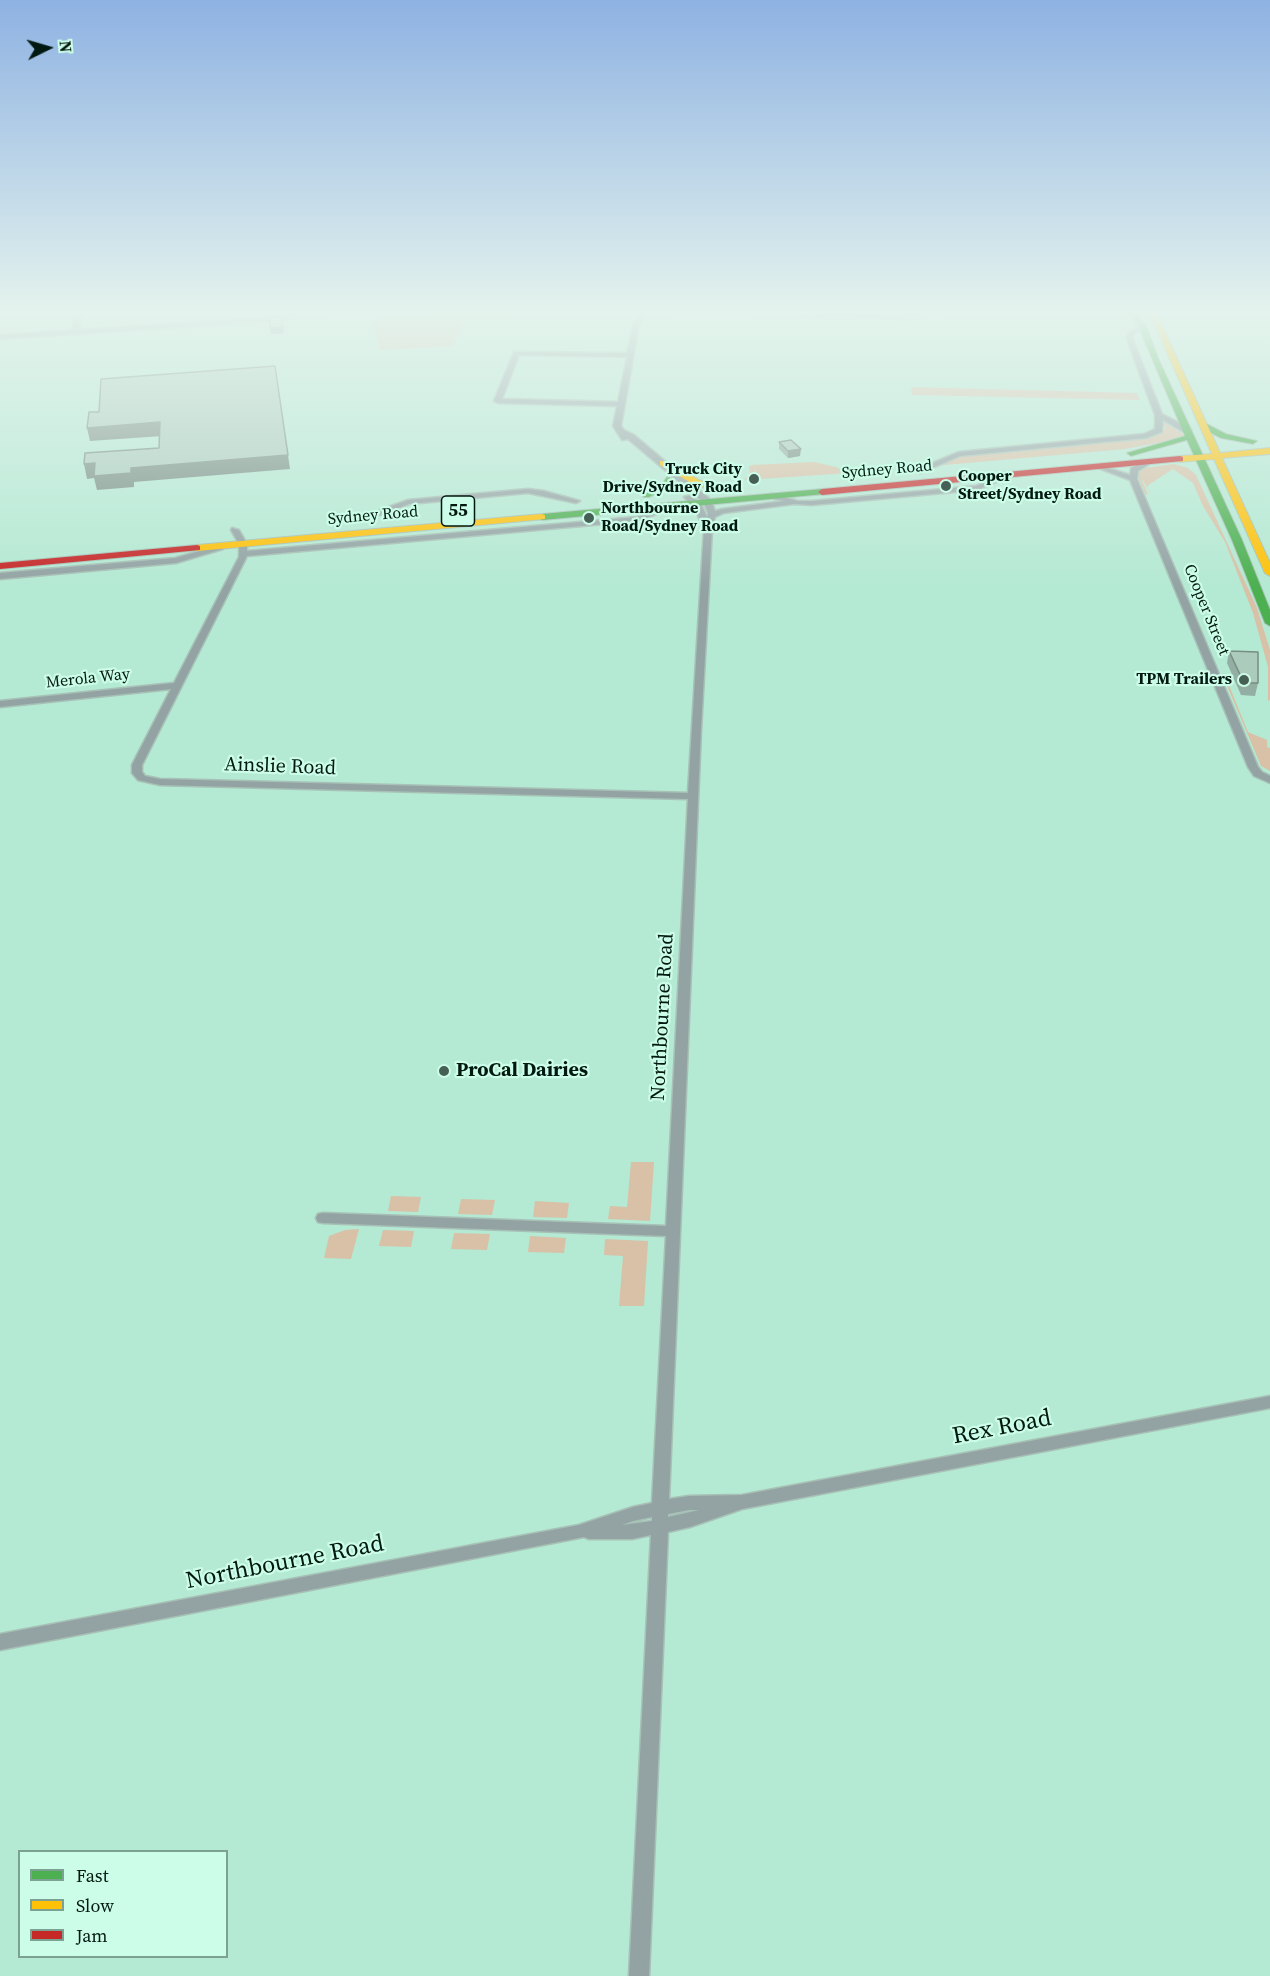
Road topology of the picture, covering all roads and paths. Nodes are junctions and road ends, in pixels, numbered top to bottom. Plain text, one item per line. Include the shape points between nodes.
1 (622, 404) edge
2 (1154, 404) edge
3 (1176, 404) edge
4 (1194, 404) edge
5 (1158, 415) junction
6 (1204, 426) junction
7 (621, 432) junction
8 (1253, 441) junction
9 (1194, 443) junction
10 (1268, 448) edge
11 (1217, 456) junction
12 (1166, 461) junction
13 (663, 463) junction
14 (1147, 463) junction
15 (1102, 468) junction
16 (917, 471) junction
17 (1208, 476) junction
18 (1004, 477) junction
19 (670, 479) junction
20 (1133, 479) junction
21 (715, 488) junction
22 (646, 495) junction
23 (773, 496) junction
24 (792, 502) junction
25 (700, 505) junction
26 (1232, 530) junction
27 (1250, 531) junction
28 (228, 536) junction
29 (243, 549) junction
30 (0, 566) edge
31 (1270, 573) edge
32 (0, 576) edge
33 (1270, 623) edge
34 (178, 685) junction
35 (0, 704) edge
36 (1270, 780) edge
37 (694, 796) junction
38 (323, 1218) dead end
39 (674, 1231) junction
40 (1270, 1402) edge
41 (742, 1502) junction
42 (660, 1508) junction
43 (660, 1526) junction
44 (579, 1532) junction
45 (0, 1641) edge
46 (639, 1976) edge

1 - 7 street via 617,426
2 - 5 street
3 - 9 main road
4 - 6 main road
5 - 9 street
5 - 16 street, Sydney Road via 1159,430 1146,436 959,454
6 - 8 main road via 1224,436
6 - 11 main road
7 - 13 street
7 - 19 street
8 - 10 main road, 55
8 - 11 main road, 55
9 - 11 main road, 55
9 - 12 main road, Sydney Road / 55
9 - 16 main road, Sydney Road / 55 via 1131,453
9 - 17 main road
10 - 11 main road via 1257,458
11 - 27 main road
12 - 14 main road, Sydney Road / 55
12 - 17 main road
13 - 21 main road
13 - 25 street
14 - 15 main road, Sydney Road / 55
14 - 20 street via 1134,470
15 - 18 main road, Sydney Road / 55
15 - 20 street
16 - 21 main road, Sydney Road / 55
17 - 26 main road
18 - 23 main road, Sydney Road / 55
18 - 24 street, Sydney Road via 977,488
19 - 22 main road via 667,485
19 - 25 street
20 - 36 street, Cooper Street via 1253,767
21 - 25 main road, Sydney Road / 55
22 - 25 main road, Sydney Road / 55
22 - 28 main road, Sydney Road / 55 via 357,520
23 - 24 street, Sydney Road
23 - 25 main road, Sydney Road / 55
24 - 25 street, Sydney Road via 722,511
25 - 29 main road, Sydney Road / 55
25 - 37 street, Northbourne Road
26 - 27 main road
26 - 33 main road
27 - 31 main road
28 - 29 main road, Sydney Road / 55
28 - 30 main road, Sydney Road / 55
28 - 32 street, Sydney Road via 176,560
29 - 34 street, Ainslie Road
34 - 35 street, Merola Way
34 - 37 street, Ainslie Road via 137,765 137,773 146,780
37 - 39 street, Northbourne Road
38 - 39 street
39 - 42 street, Northbourne Road
40 - 41 street, Rex Road
41 - 42 street, Rex Road
41 - 43 street, Rex Road
42 - 43 street, Northbourne Road
42 - 44 street, Northbourne Road
43 - 44 street, Northbourne Road via 632,1532
43 - 46 street, Northbourne Road
44 - 45 street, Northbourne Road

